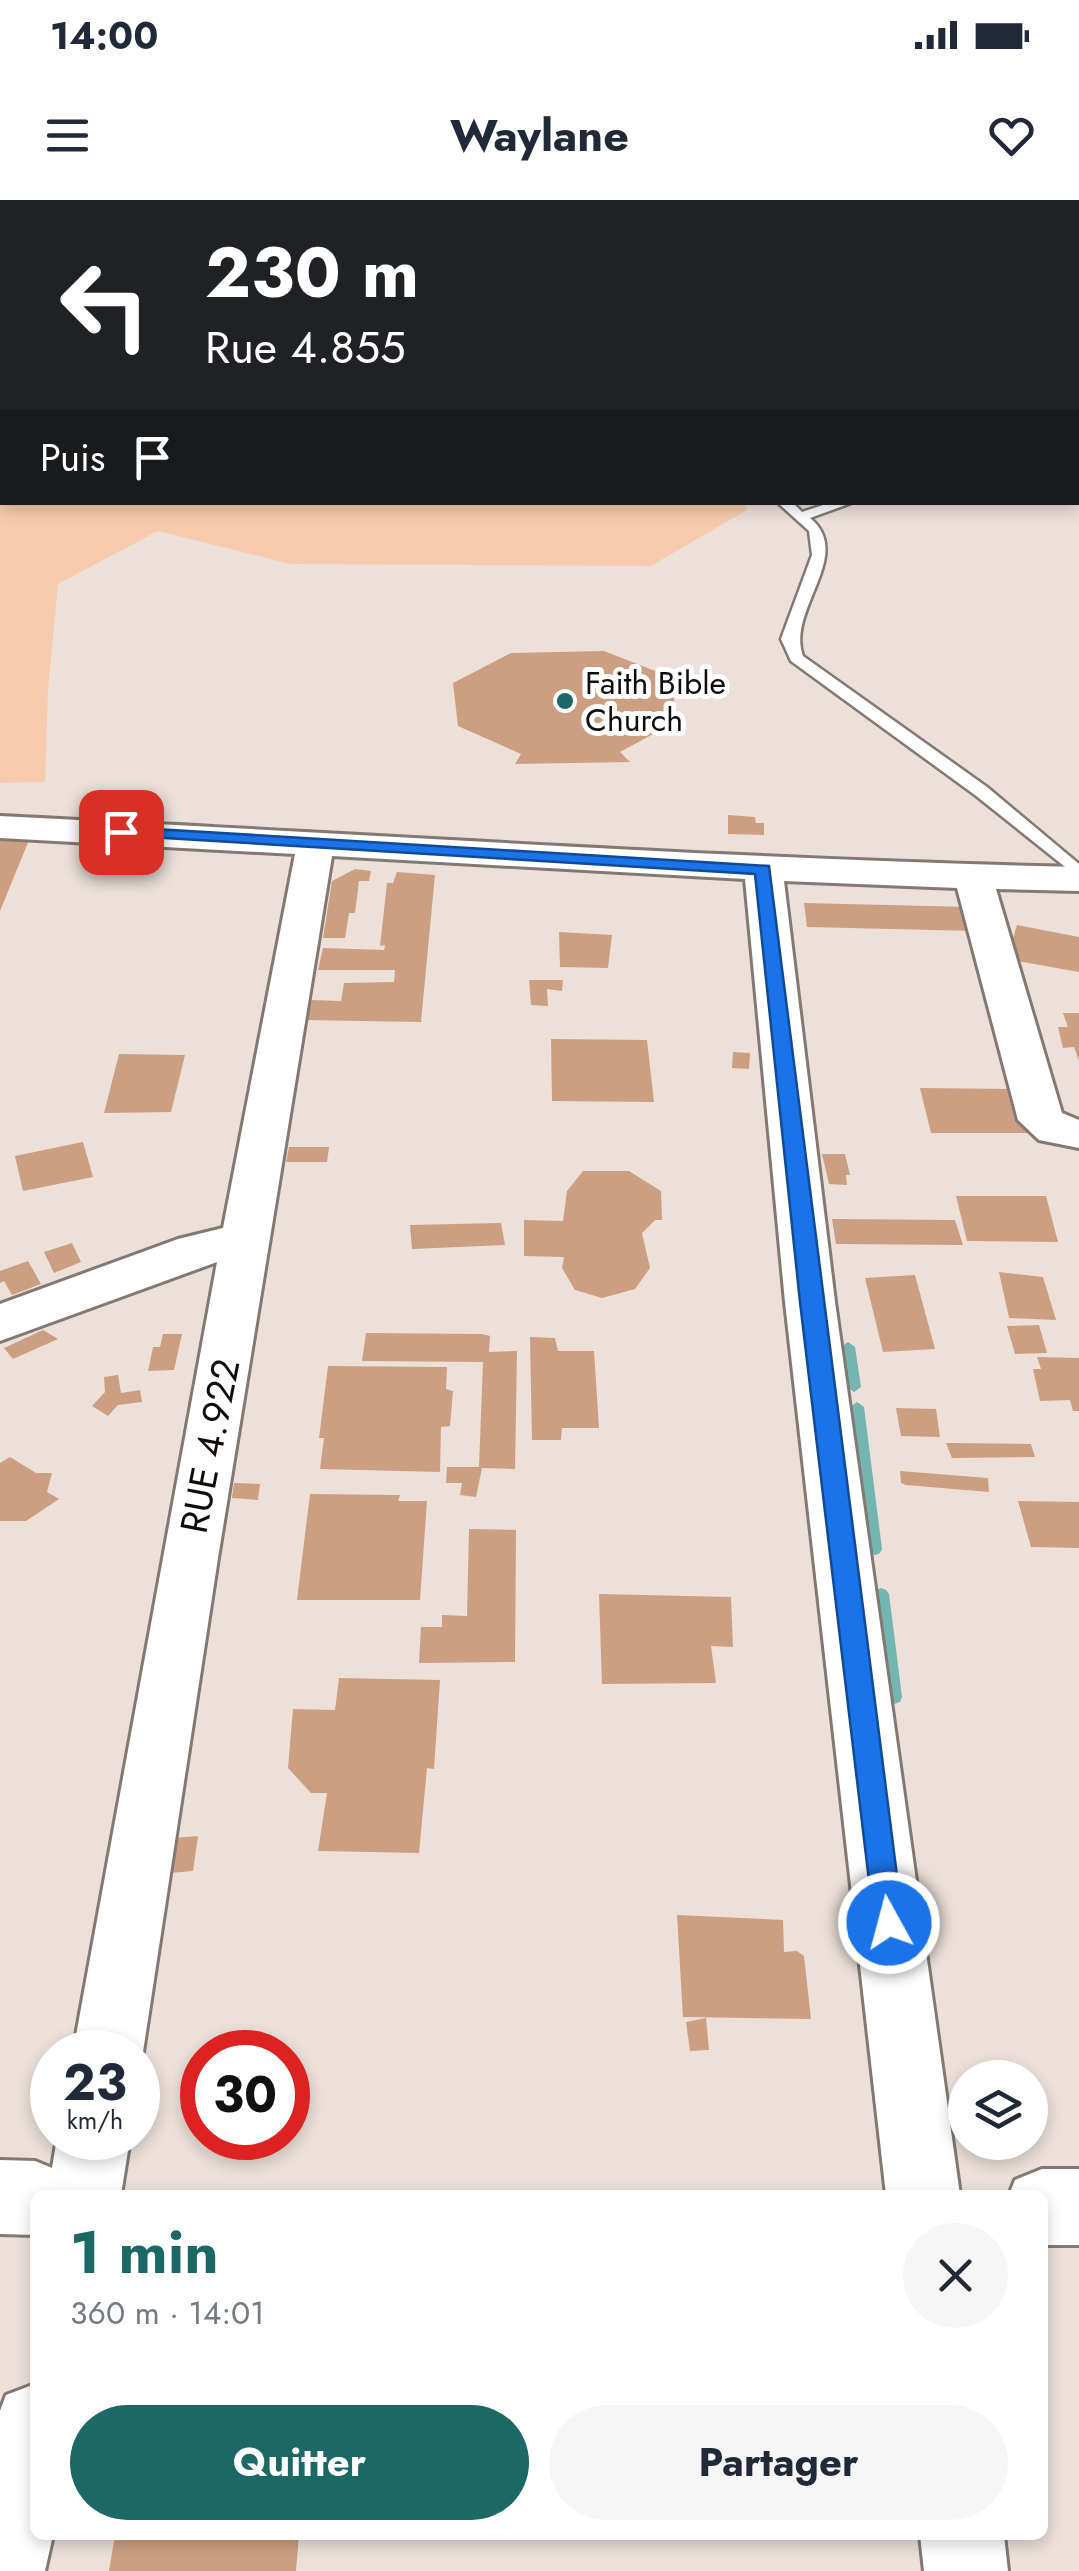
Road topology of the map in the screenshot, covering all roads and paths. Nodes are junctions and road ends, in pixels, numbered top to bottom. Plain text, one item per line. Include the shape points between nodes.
1 (787, 505) edge
2 (838, 505) edge
3 (802, 516) junction
4 (0, 827) edge
5 (316, 840) junction
6 (763, 869) junction
7 (1079, 876) edge
8 (973, 877) junction
9 (1079, 1134) edge
10 (248, 1238) junction
11 (0, 1323) edge
12 (112, 2030) edge
13 (90, 2160) edge
14 (85, 2190) edge
15 (922, 2190) edge
16 (0, 2198) edge
17 (30, 2198) edge
18 (1048, 2207) edge
19 (1079, 2207) edge
20 (30, 2447) edge
21 (963, 2540) edge
22 (3, 2571) edge
23 (966, 2571) edge

1 - 3 lane
2 - 3 lane
3 - 7 lane via 816,530 819,555 789,639 796,658 981,792
4 - 5 street
5 - 6 street
5 - 10 street, RUE 4.922
6 - 8 street
6 - 15 street via 810,1302
7 - 8 street
8 - 9 street via 1040,1120
10 - 11 street
10 - 12 street, RUE 4.922
13 - 14 street
16 - 17 street
18 - 19 street
20 - 22 street
21 - 23 street

